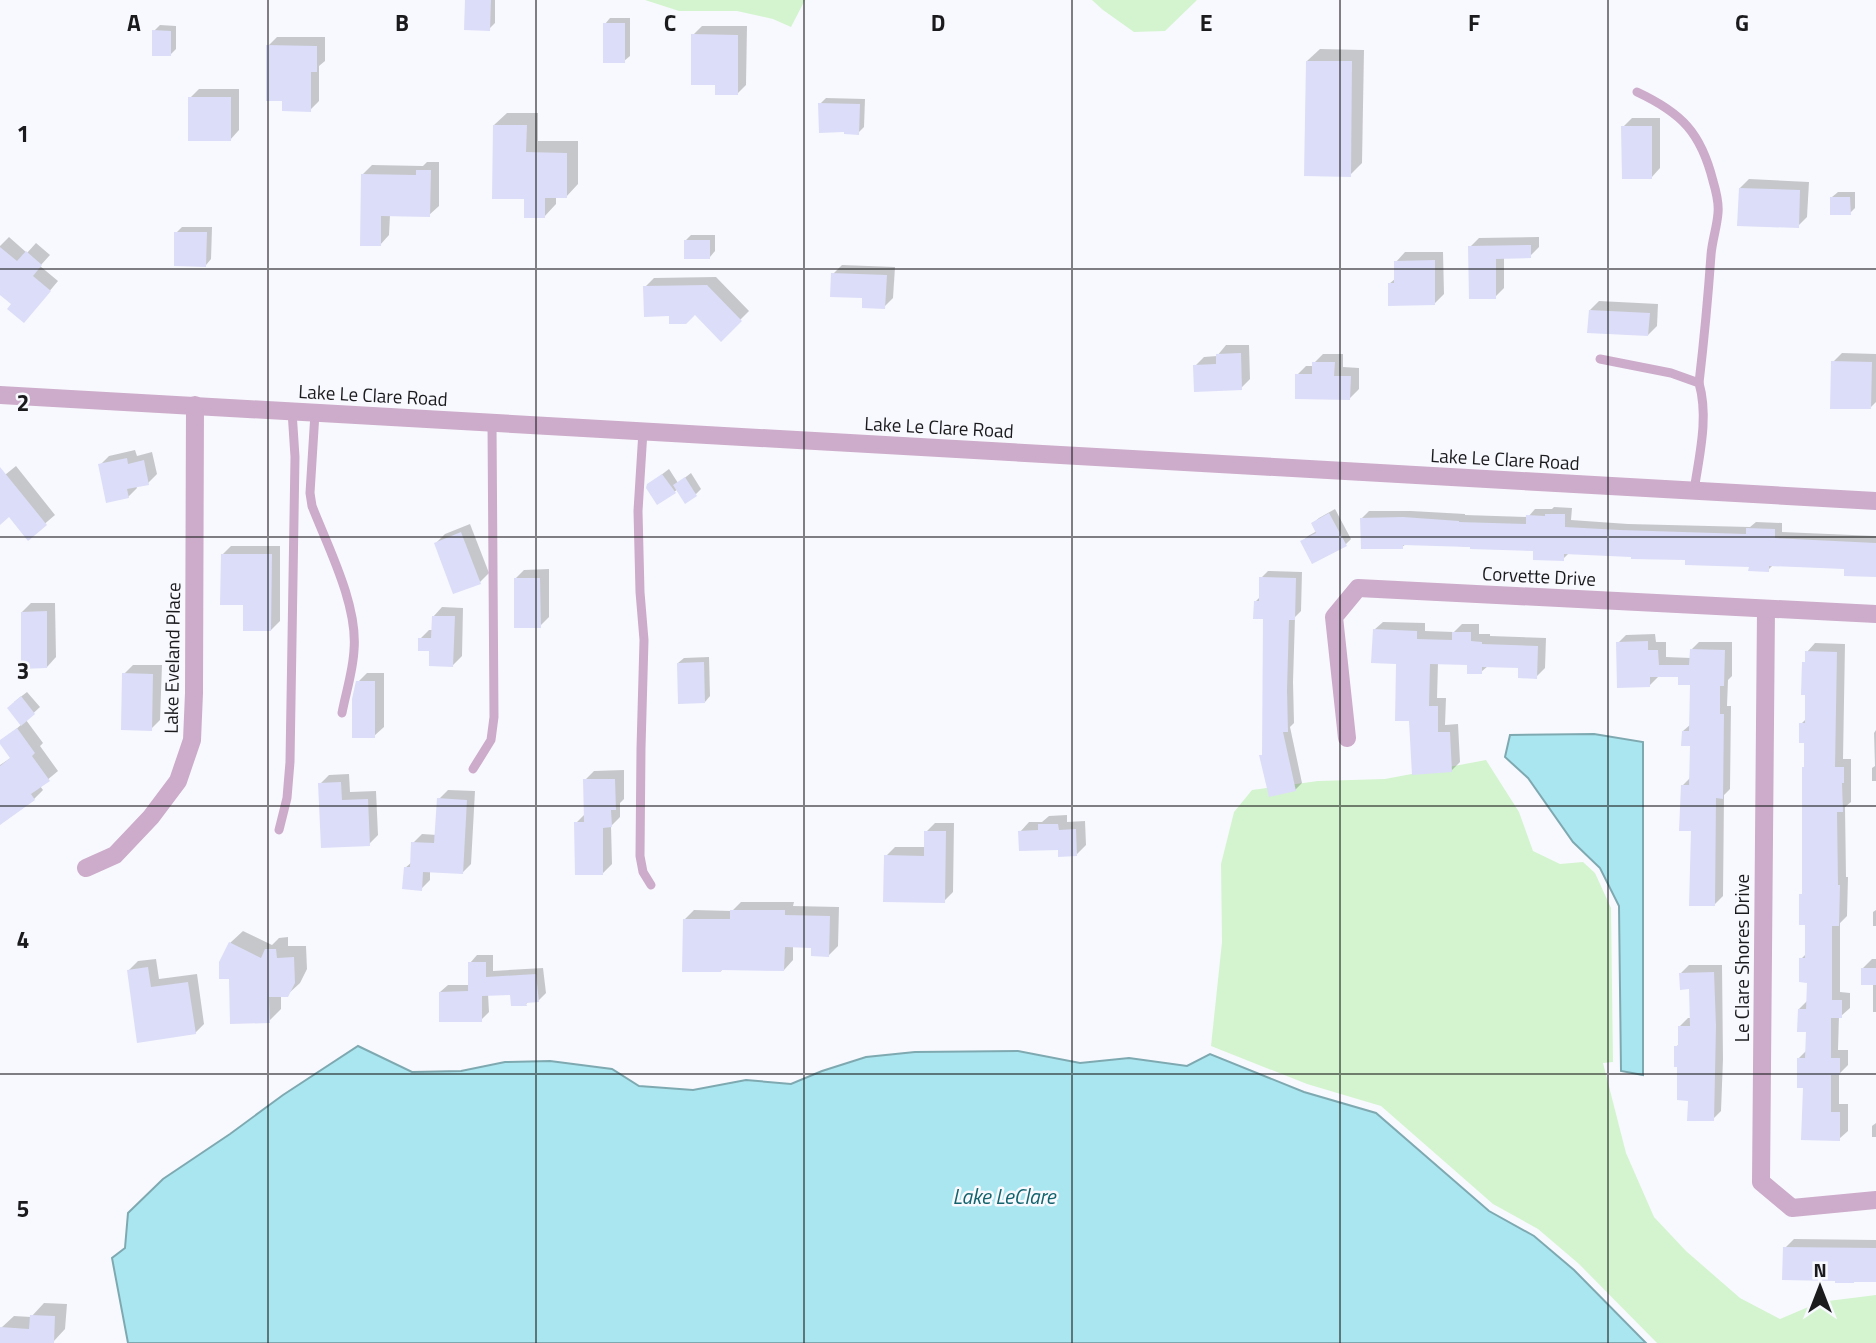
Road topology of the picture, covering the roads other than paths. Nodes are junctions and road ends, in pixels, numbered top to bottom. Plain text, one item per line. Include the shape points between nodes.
1 (1637, 92) dead end
2 (1600, 359) dead end
3 (1699, 383) junction
4 (0, 395) edge
5 (195, 405) junction
6 (292, 411) junction
7 (315, 413) junction
8 (492, 423) junction
9 (643, 431) junction
10 (1693, 491) junction
11 (1876, 501) edge
12 (1766, 609) junction
13 (1876, 614) edge
14 (342, 713) dead end
15 (1347, 738) dead end
16 (472, 769) dead end
17 (279, 830) dead end
18 (86, 868) dead end
19 (651, 885) dead end
20 (1876, 1200) edge

1 - 3 lane via 1660,103 1692,131 1708,161 1716,194 1718,211
2 - 3 lane
3 - 10 lane via 1703,427
4 - 5 street, Lake Le Clare Road
5 - 6 street, Lake Le Clare Road
5 - 18 street, Lake Eveland Place via 192,740 178,781 151,817 115,855
6 - 7 street, Lake Le Clare Road
6 - 17 lane via 290,762
7 - 8 street, Lake Le Clare Road
7 - 14 lane via 312,506 350,605 354,629
8 - 9 street, Lake Le Clare Road
8 - 16 lane via 494,717 491,740
9 - 10 street, Lake Le Clare Road
9 - 19 lane via 638,511 644,640 640,856
10 - 11 street, Lake Le Clare Road
12 - 13 street, Corvette Drive
12 - 15 street, Corvette Drive via 1358,588 1334,617
12 - 20 street, Le Clare Shores Drive via 1761,1182 1792,1208

